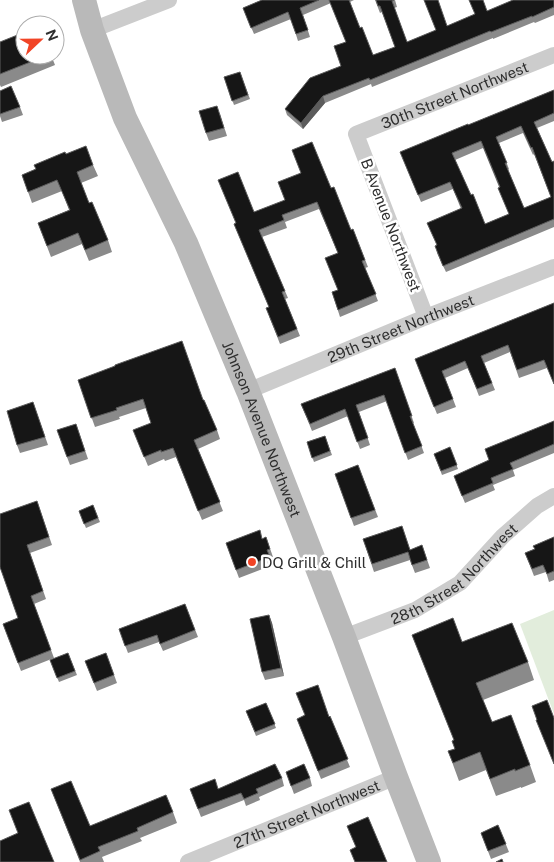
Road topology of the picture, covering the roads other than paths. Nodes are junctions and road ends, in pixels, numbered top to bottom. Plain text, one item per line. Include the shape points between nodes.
1 (84, 0) edge
2 (169, 0) edge
3 (92, 30) junction
4 (554, 55) edge
5 (356, 134) joint
6 (554, 267) edge
7 (426, 317) junction
8 (248, 391) junction
9 (554, 496) edge
10 (344, 637) junction
11 (396, 778) junction
12 (188, 862) edge
13 (429, 862) edge

1 - 3 street, Johnson Avenue Northwest
2 - 3 street
3 - 8 street, Johnson Avenue Northwest via 125,118 186,243
4 - 5 street, 30th Street Northwest
5 - 7 street, B Avenue Northwest
6 - 7 street, 29th Street Northwest
7 - 8 street, 29th Street Northwest
8 - 10 street, Johnson Avenue Northwest
9 - 10 street, 28th Street Northwest via 537,506 503,536 460,583 415,610
10 - 11 street, Johnson Avenue Northwest
11 - 12 street, 27th Street Northwest
11 - 13 street, Johnson Avenue Northwest

